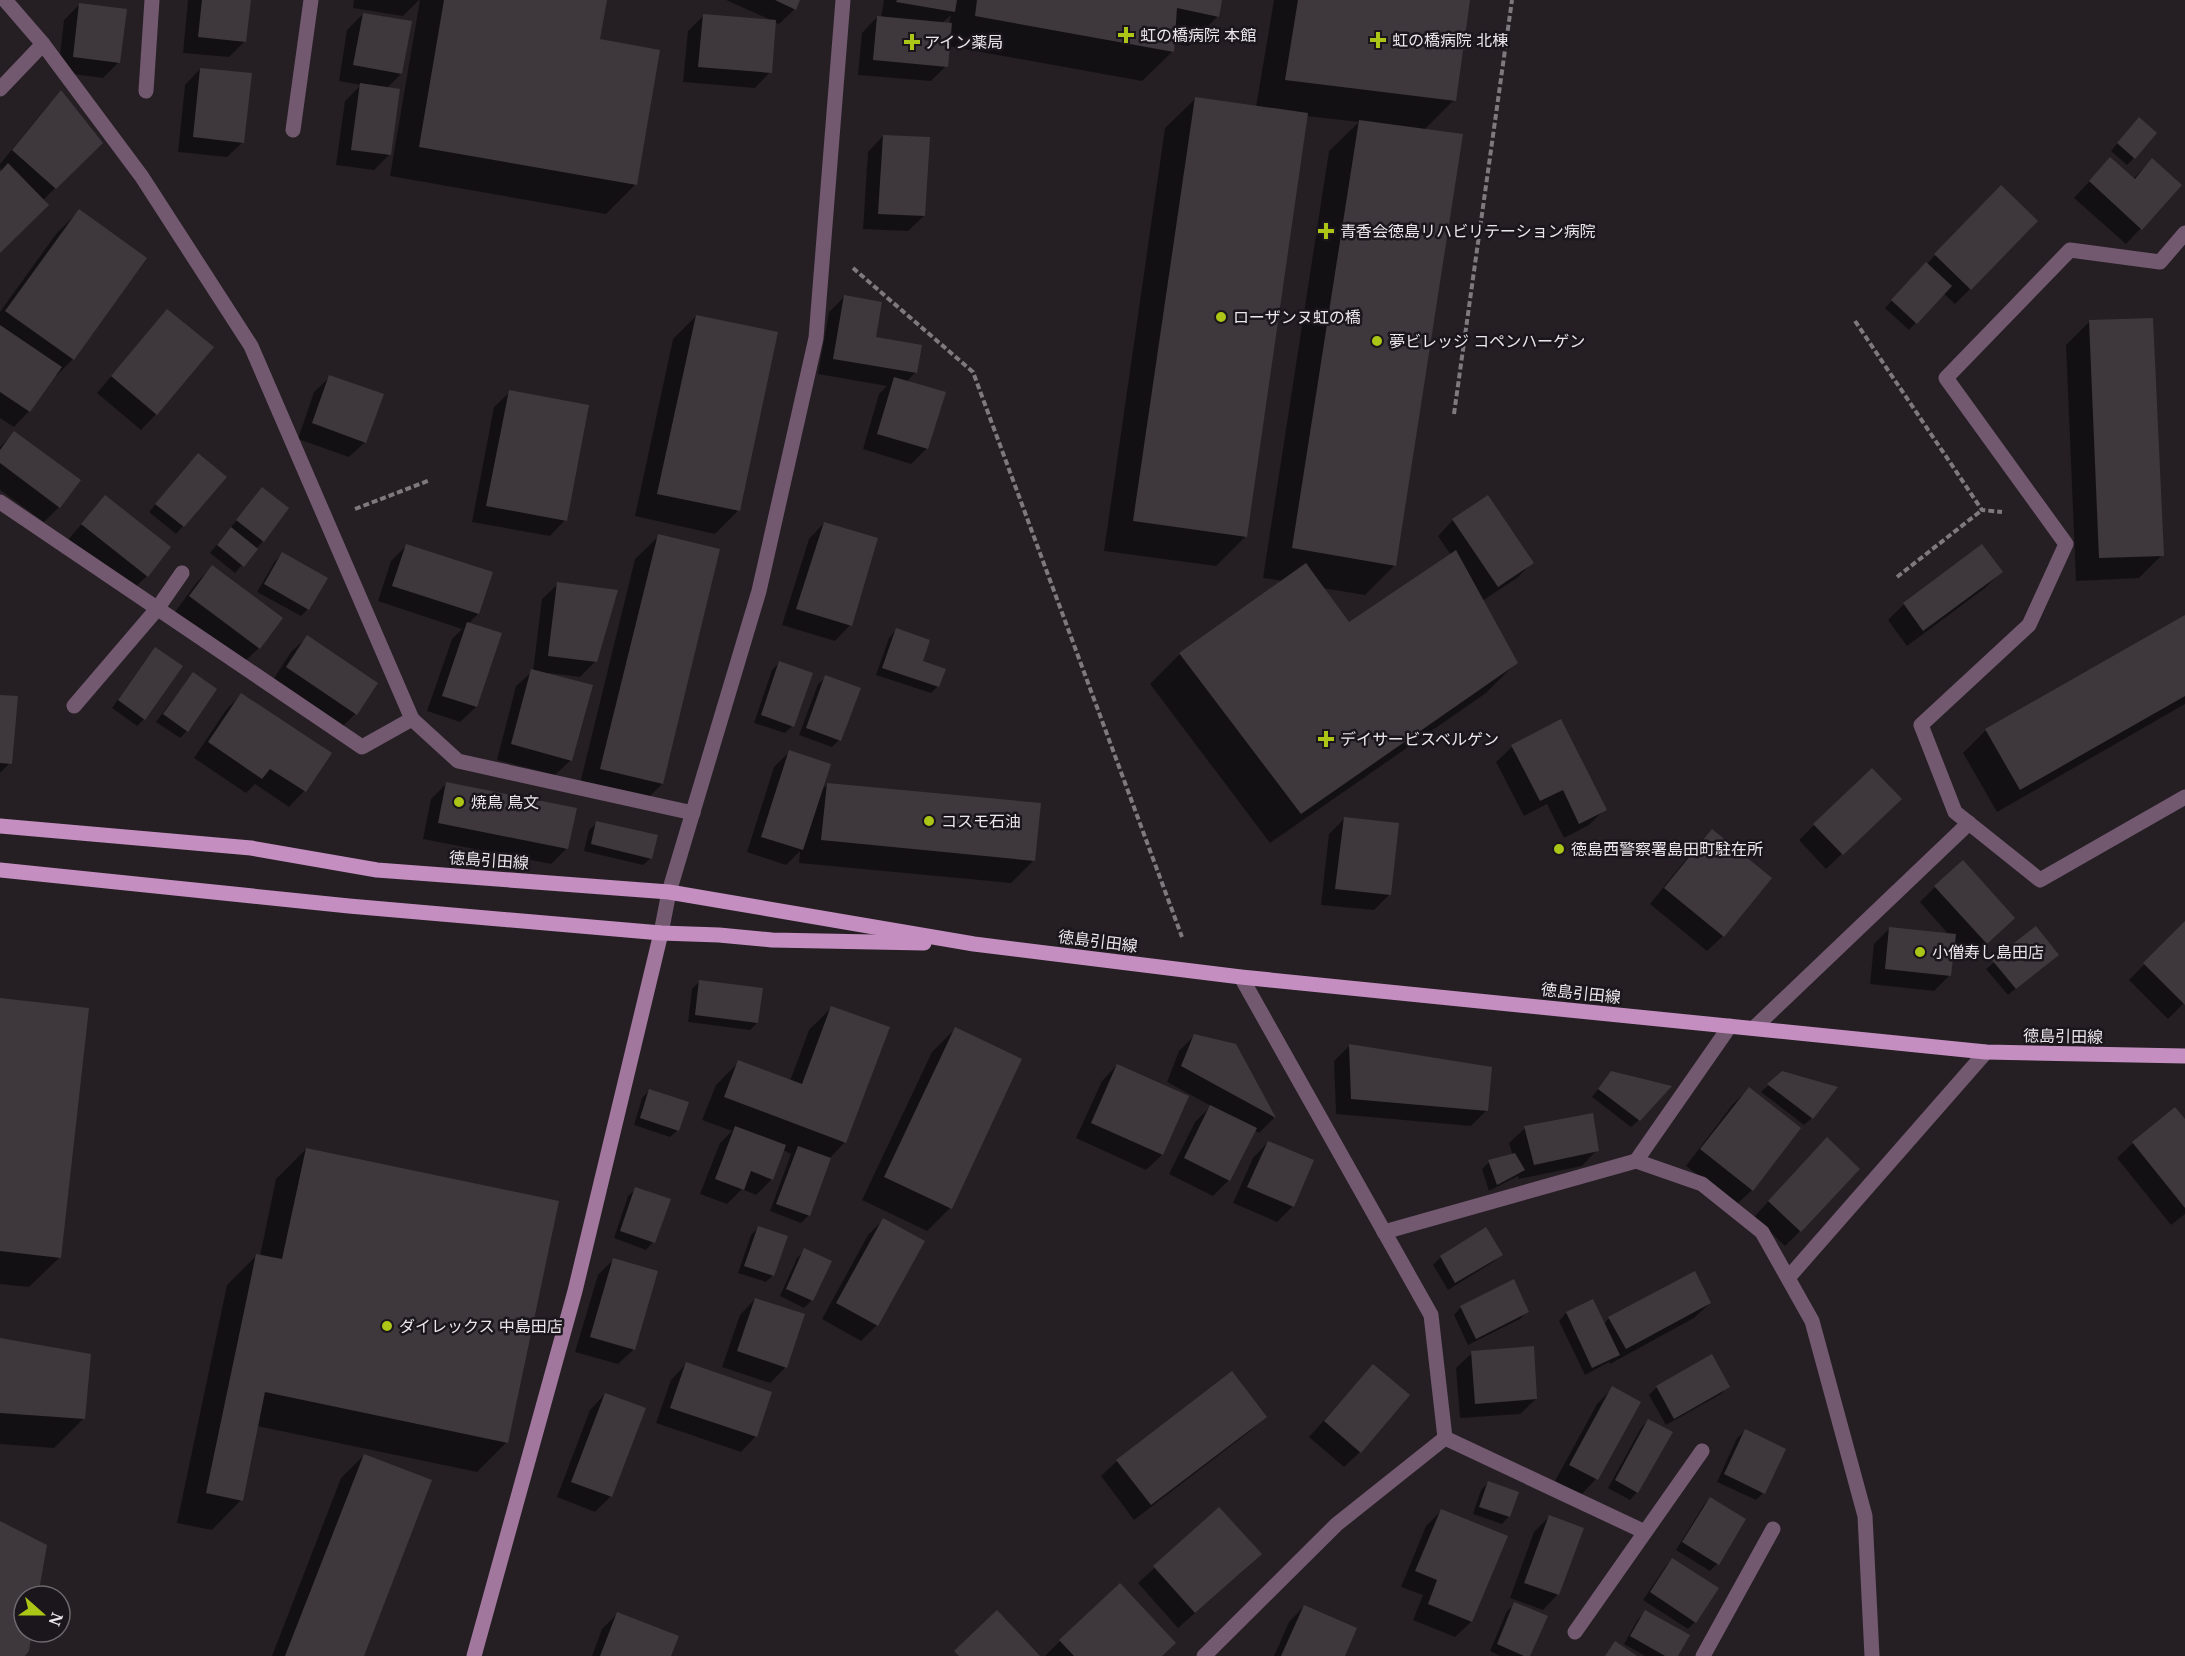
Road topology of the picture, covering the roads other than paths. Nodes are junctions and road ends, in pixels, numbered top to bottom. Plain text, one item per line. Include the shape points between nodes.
1 (5, 0) edge
2 (152, 0) edge
3 (311, 0) edge
4 (843, 0) edge
5 (44, 44) junction
6 (0, 89) edge
7 (146, 91) dead end
8 (293, 130) dead end
9 (2185, 233) edge
10 (0, 502) edge
11 (182, 573) dead end
12 (157, 609) junction
13 (74, 706) dead end
14 (412, 719) junction
15 (2185, 797) edge
16 (693, 813) junction
17 (1969, 823) junction
18 (0, 826) edge
19 (0, 870) edge
20 (669, 892) junction
21 (661, 933) junction
22 (975, 944) junction
23 (1241, 977) junction
24 (1730, 1026) junction
25 (1754, 1028) junction
26 (1986, 1052) junction
27 (2185, 1056) edge
28 (1636, 1161) junction
29 (1384, 1232) junction
30 (1788, 1278) junction
31 (1445, 1438) junction
32 (1702, 1451) dead end
33 (1773, 1529) dead end
34 (1645, 1532) junction
35 (1575, 1632) dead end
36 (474, 1656) edge
37 (1204, 1656) edge
38 (1703, 1656) edge
39 (1872, 1656) edge

1 - 5 street
2 - 7 street
3 - 8 street
4 - 16 street via 816,338 759,591
5 - 6 street
5 - 14 street via 142,177 251,346
9 - 17 street via 2160,262 2070,250 1946,378 2066,544 2029,626 1921,725 1955,812
10 - 12 street
11 - 12 street
12 - 13 street
12 - 14 street via 362,747
14 - 16 street via 458,761
15 - 17 street via 2040,880
16 - 20 street
17 - 25 street
18 - 20 main road, 徳島引田線 via 251,848 377,870
19 - 21 main road, 徳島引田線
20 - 21 street
20 - 22 main road, 徳島引田線
21 - 22 main road, 徳島引田線 via 772,940
21 - 36 street via 575,1291
22 - 23 main road, 徳島引田線
23 - 24 main road, 徳島引田線
23 - 29 street
24 - 25 main road, 徳島引田線
24 - 28 street
25 - 26 main road, 徳島引田線
26 - 27 main road, 徳島引田線
26 - 30 street
28 - 29 street
28 - 30 street via 1702,1184 1762,1232
29 - 31 street via 1431,1315
30 - 39 street via 1812,1321 1865,1516
31 - 34 street
31 - 37 street via 1337,1524
32 - 34 street
33 - 38 street
34 - 35 street

